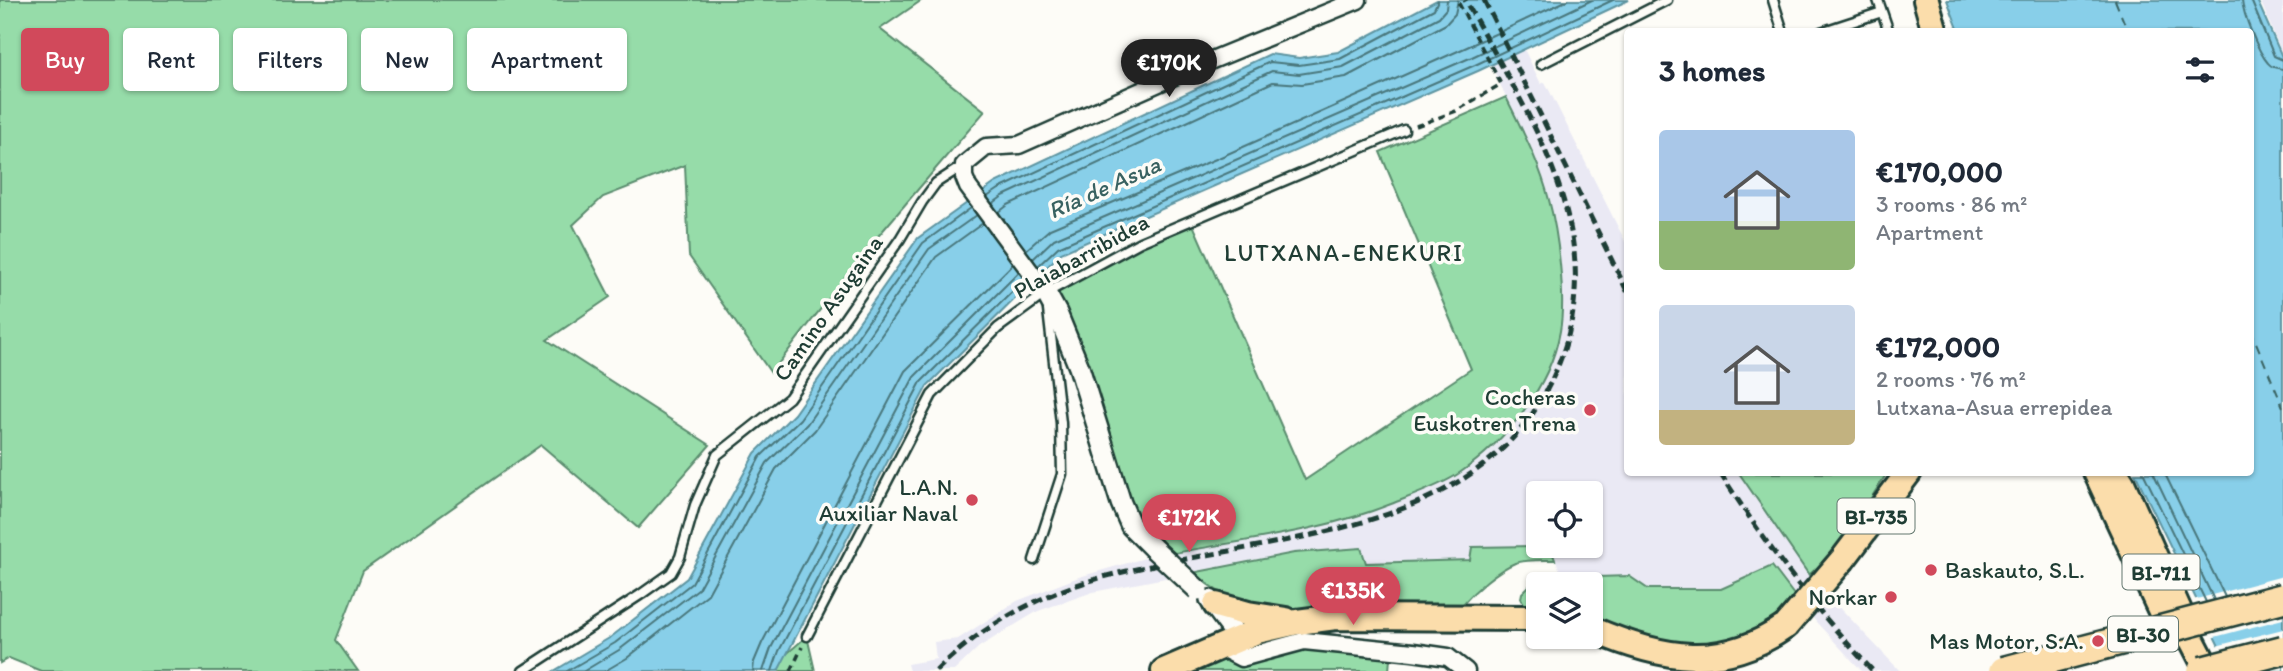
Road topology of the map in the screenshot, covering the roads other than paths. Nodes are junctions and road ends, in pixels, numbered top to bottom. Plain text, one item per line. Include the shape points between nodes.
1 (1358, 0) edge
2 (1667, 0) edge
3 (1773, 0) edge
4 (1878, 0) edge
5 (1882, 12) junction
6 (1782, 28) edge
7 (1833, 28) edge
8 (1888, 28) edge
9 (1541, 64) dead end
10 (1404, 130) road end
11 (964, 165) junction
12 (1043, 288) junction
13 (1906, 476) edge
14 (2098, 476) edge
15 (2118, 476) edge
16 (1034, 560) dead end
17 (1207, 597) junction
18 (2283, 598) edge
19 (1526, 618) edge
20 (1297, 622) junction
21 (1603, 634) edge
22 (807, 636) road end
23 (1229, 643) junction
24 (2283, 650) edge
25 (523, 671) edge
26 (1164, 671) edge
27 (1466, 671) edge
28 (2004, 671) edge
29 (2189, 671) edge
30 (2202, 671) edge
31 (2208, 671) edge

1 - 11 street via 1019,145 986,147
2 - 9 lane
3 - 6 lane
4 - 5 lane
5 - 7 lane
5 - 8 lane
10 - 12 lane, Plaiabarribidea
11 - 12 street via 968,187
11 - 25 lane, Camino Asugaina via 929,192 789,398 717,455 671,573
12 - 16 lane via 1061,423 1062,474
12 - 17 street, bridge via 1079,367 1131,526
12 - 22 lane, Plaiabarribidea via 932,395
13 - 21 main road, BI-735, bridge via 1786,626 1751,656 1722,665 1690,666
14 - 29 main road, BI-711
15 - 31 main road, BI-711
17 - 20 main road via 1248,614
17 - 23 street
18 - 28 highway, BI-30, bridge
19 - 20 main road via 1336,617
20 - 23 main road
23 - 26 main road
23 - 27 street via 1241,657 1304,641 1413,652 1448,657
24 - 30 highway, BI-30, bridge

